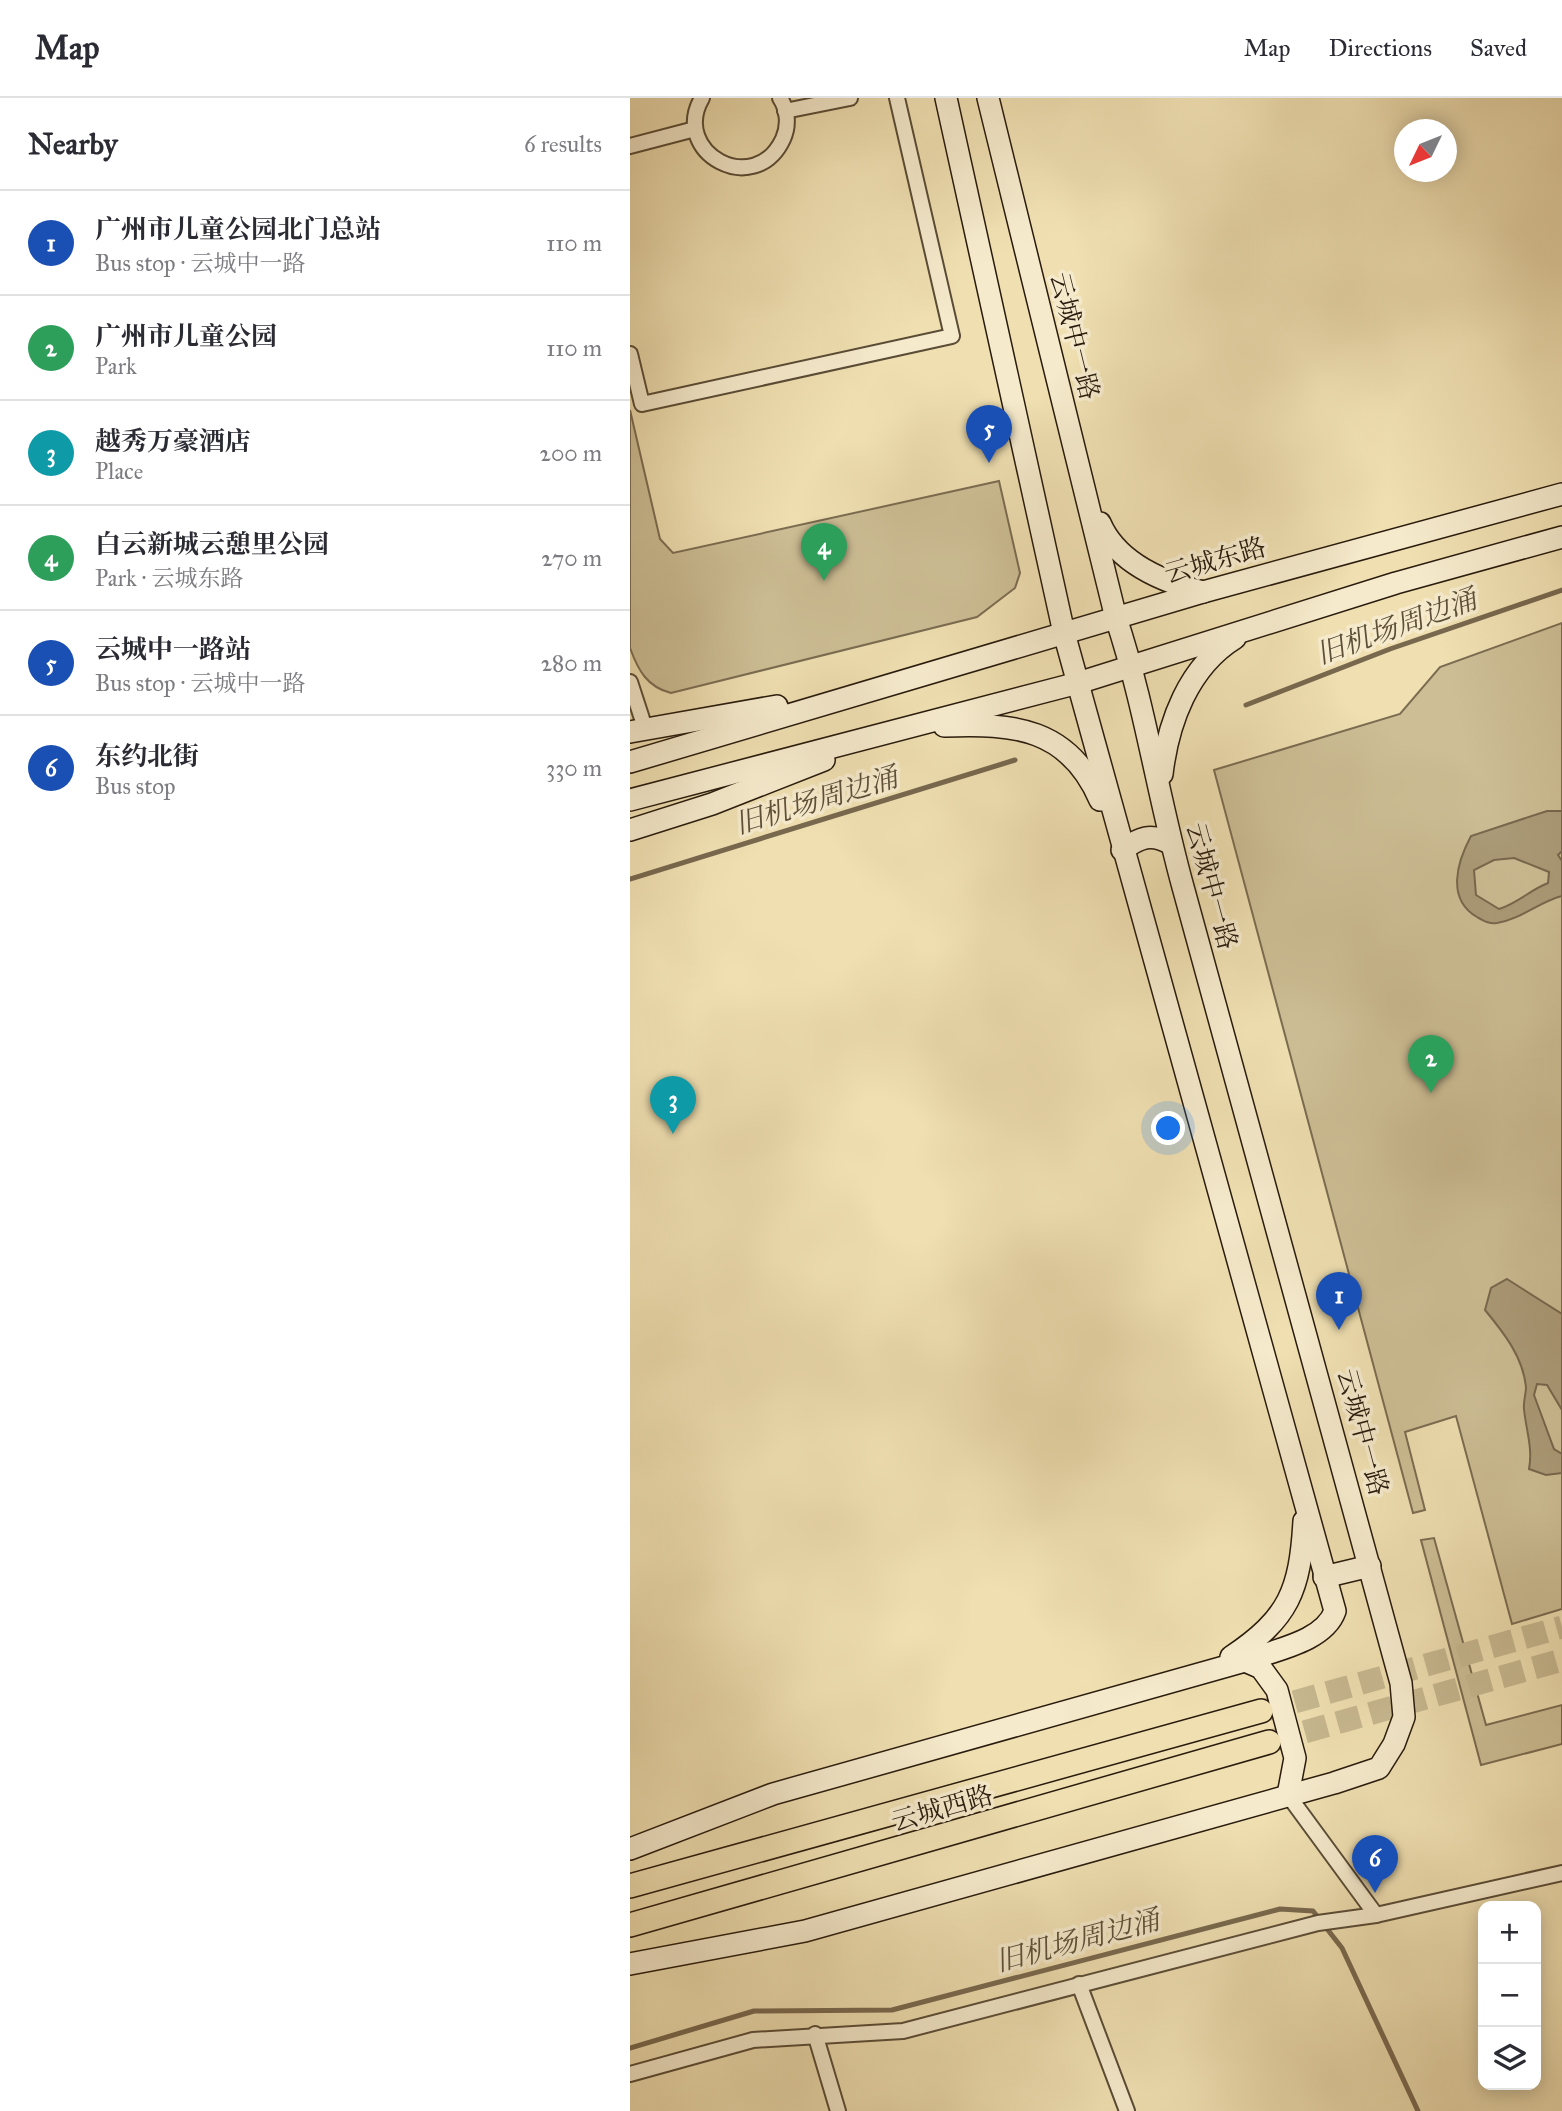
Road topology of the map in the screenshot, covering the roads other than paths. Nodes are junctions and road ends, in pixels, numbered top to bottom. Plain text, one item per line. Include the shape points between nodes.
1 (702, 98) edge
2 (849, 98) edge
3 (897, 98) edge
4 (946, 98) edge
5 (986, 98) edge
6 (782, 104) edge
7 (695, 129) junction
8 (630, 146) edge
9 (630, 354) edge
10 (1085, 489) junction
11 (1562, 494) edge
12 (1562, 537) edge
13 (1203, 592) junction
14 (1116, 618) junction
15 (1251, 628) junction
16 (1064, 633) junction
17 (1132, 666) junction
18 (630, 682) edge
19 (1077, 684) junction
20 (886, 686) junction
21 (901, 727) junction
22 (638, 730) edge
23 (630, 762) edge
24 (1160, 794) junction
25 (630, 800) edge
26 (630, 830) edge
27 (1171, 844) junction
28 (1122, 850) junction
29 (1305, 1502) junction
30 (1370, 1566) junction
31 (1324, 1577) junction
32 (1245, 1661) junction
33 (1211, 1671) junction
34 (1261, 1711) tunnel mouth
35 (1269, 1742) tunnel mouth
36 (1288, 1795) junction
37 (630, 1835) edge
38 (660, 1837) junction
39 (630, 1849) edge
40 (1562, 1873) edge
41 (630, 1886) edge
42 (1376, 1915) junction
43 (630, 1925) edge
44 (630, 1964) edge
45 (1079, 1984) junction
46 (815, 2034) junction
47 (630, 2074) edge
48 (838, 2111) edge
49 (1127, 2111) edge

1 - 7 street
2 - 6 street
3 - 9 street via 952,336 642,404
4 - 16 main road
5 - 10 main road, 云城中一路
6 - 7 street via 785,134 779,148 753,166 721,164 708,154
7 - 8 street
10 - 13 main road via 1104,534 1128,559 1164,579
10 - 14 main road, 云城中一路
11 - 13 main road, 云城东路
12 - 15 main road
13 - 14 main road, 云城东路
14 - 16 main road, 云城东路
14 - 17 main road, 云城中一路
15 - 17 main road
15 - 24 main road via 1211,659 1175,710 1166,740
16 - 19 main road
16 - 20 main road, 云城东路
17 - 19 main road
17 - 24 main road, 云城中一路
18 - 22 street
19 - 21 main road
19 - 28 main road
20 - 22 main road, 云城东路
20 - 23 main road, 云城东路
21 - 25 main road
21 - 26 main road via 745,791
21 - 28 main road via 1006,725 1051,740 1085,773
24 - 27 main road, 云城中一路
27 - 28 main road via 1144,837
27 - 30 main road, 云城中一路
28 - 29 main road
29 - 31 main road
29 - 33 main road via 1301,1564 1283,1609 1267,1632
30 - 31 main road
30 - 36 main road, 云城中一路 via 1401,1683 1404,1717 1379,1768
31 - 32 main road via 1335,1611 1331,1624
32 - 33 main road
32 - 36 main road via 1261,1668 1277,1690 1296,1758
33 - 38 main road via 798,1786
34 - 41 main road, 云城西路
35 - 43 main road, 云城西路
36 - 42 street
36 - 44 main road, 云城中一路 via 805,1931
37 - 38 main road
38 - 39 main road
40 - 42 street
42 - 45 street via 1318,1923
45 - 46 street via 903,2031
45 - 49 street
46 - 47 street via 753,2040
46 - 48 street

